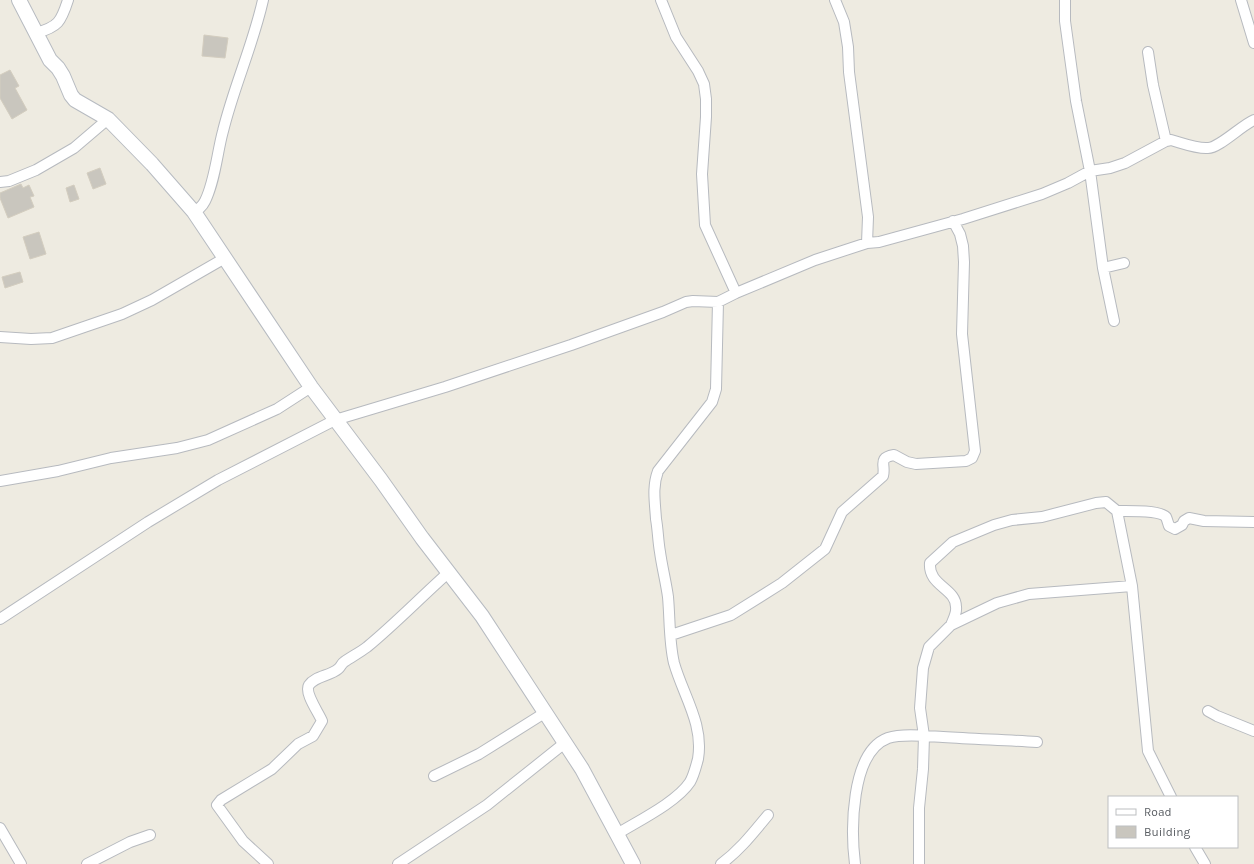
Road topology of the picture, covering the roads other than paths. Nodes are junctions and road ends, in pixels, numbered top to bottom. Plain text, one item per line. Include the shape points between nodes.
1 (19, 0) edge
2 (68, 0) edge
3 (263, 0) edge
4 (661, 0) edge
5 (835, 0) edge
6 (1065, 0) edge
7 (1241, 0) edge
8 (36, 33) junction
9 (1254, 43) edge
10 (1148, 52) dead end
11 (108, 119) junction
12 (1254, 120) edge
13 (1166, 141) junction
14 (1090, 171) junction
15 (0, 182) edge
16 (194, 212) junction
17 (953, 221) junction
18 (867, 244) junction
19 (225, 258) junction
20 (1124, 263) dead end
21 (1103, 268) junction
22 (736, 293) junction
23 (718, 302) junction
24 (1114, 321) dead end
25 (0, 337) edge
26 (311, 387) junction
27 (335, 420) junction
28 (0, 481) edge
29 (1117, 511) junction
30 (1254, 522) edge
31 (448, 573) junction
32 (1132, 586) junction
33 (0, 619) edge
34 (951, 625) junction
35 (671, 635) junction
36 (1208, 711) dead end
37 (546, 712) junction
38 (1254, 731) edge
39 (924, 736) junction
40 (566, 742) junction
41 (1038, 742) dead end
42 (434, 776) dead end
43 (1170, 796) edge
44 (768, 815) dead end
45 (0, 828) edge
46 (617, 834) junction
47 (150, 835) dead end
48 (1197, 848) edge
49 (21, 864) edge
50 (87, 864) edge
51 (268, 864) edge
52 (398, 864) edge
53 (633, 864) edge
54 (721, 864) edge
55 (855, 864) edge
56 (919, 864) edge
57 (1205, 864) edge

1 - 8 street
2 - 8 street via 63,16 58,22 50,29
3 - 16 street via 223,130 205,200 201,208
4 - 22 street via 676,37 704,84 706,117 702,174 705,225
5 - 18 street via 844,22 848,46 848,72 868,217
6 - 14 street via 1076,101
7 - 9 street
8 - 11 street via 50,60 63,76 71,95
10 - 13 street
11 - 15 street via 74,148 36,170
11 - 16 street
12 - 13 street via 1211,148
13 - 14 street via 1117,166
14 - 17 street via 1042,194
14 - 21 street
16 - 19 street
17 - 18 street
17 - 35 street via 960,234 964,254 962,334 975,451 972,458 966,461 916,464 894,455 888,456 883,463 883,476 842,512 825,549 782,583 732,615
18 - 22 street via 815,260
19 - 25 street via 152,300 122,314 52,338
19 - 26 street
20 - 21 street
21 - 24 street
22 - 23 street
23 - 27 street via 686,302 564,347
23 - 35 street via 716,389 712,402 658,471 655,480 654,494
26 - 27 street
26 - 28 street via 277,409 208,440
27 - 31 street
27 - 33 street via 212,483
29 - 30 street via 1161,514 1169,526 1175,528 1180,527 1184,520 1189,518 1204,521
29 - 32 street
29 - 34 street via 1106,502 1096,502 1042,517 994,525 953,542 930,563 932,577 956,602 957,609
31 - 37 street via 482,616
31 - 51 street via 366,647 342,663 340,668 308,686 313,705 322,721 313,736 298,744 272,769 217,805 243,841
32 - 34 street via 1029,594 997,602
32 - 43 street via 1148,751
34 - 39 street via 929,647 923,668 920,708
35 - 46 street via 674,663 697,729 700,749 697,765 691,780 673,800
36 - 38 street
37 - 40 street
37 - 42 street via 479,754
39 - 41 street
39 - 55 street via 888,738 872,751 866,760 860,772 854,806 852,843
39 - 56 street via 919,808
40 - 46 street
40 - 52 street via 487,805
44 - 54 street via 735,854
45 - 49 street
46 - 53 street
47 - 50 street via 130,842
48 - 57 street

